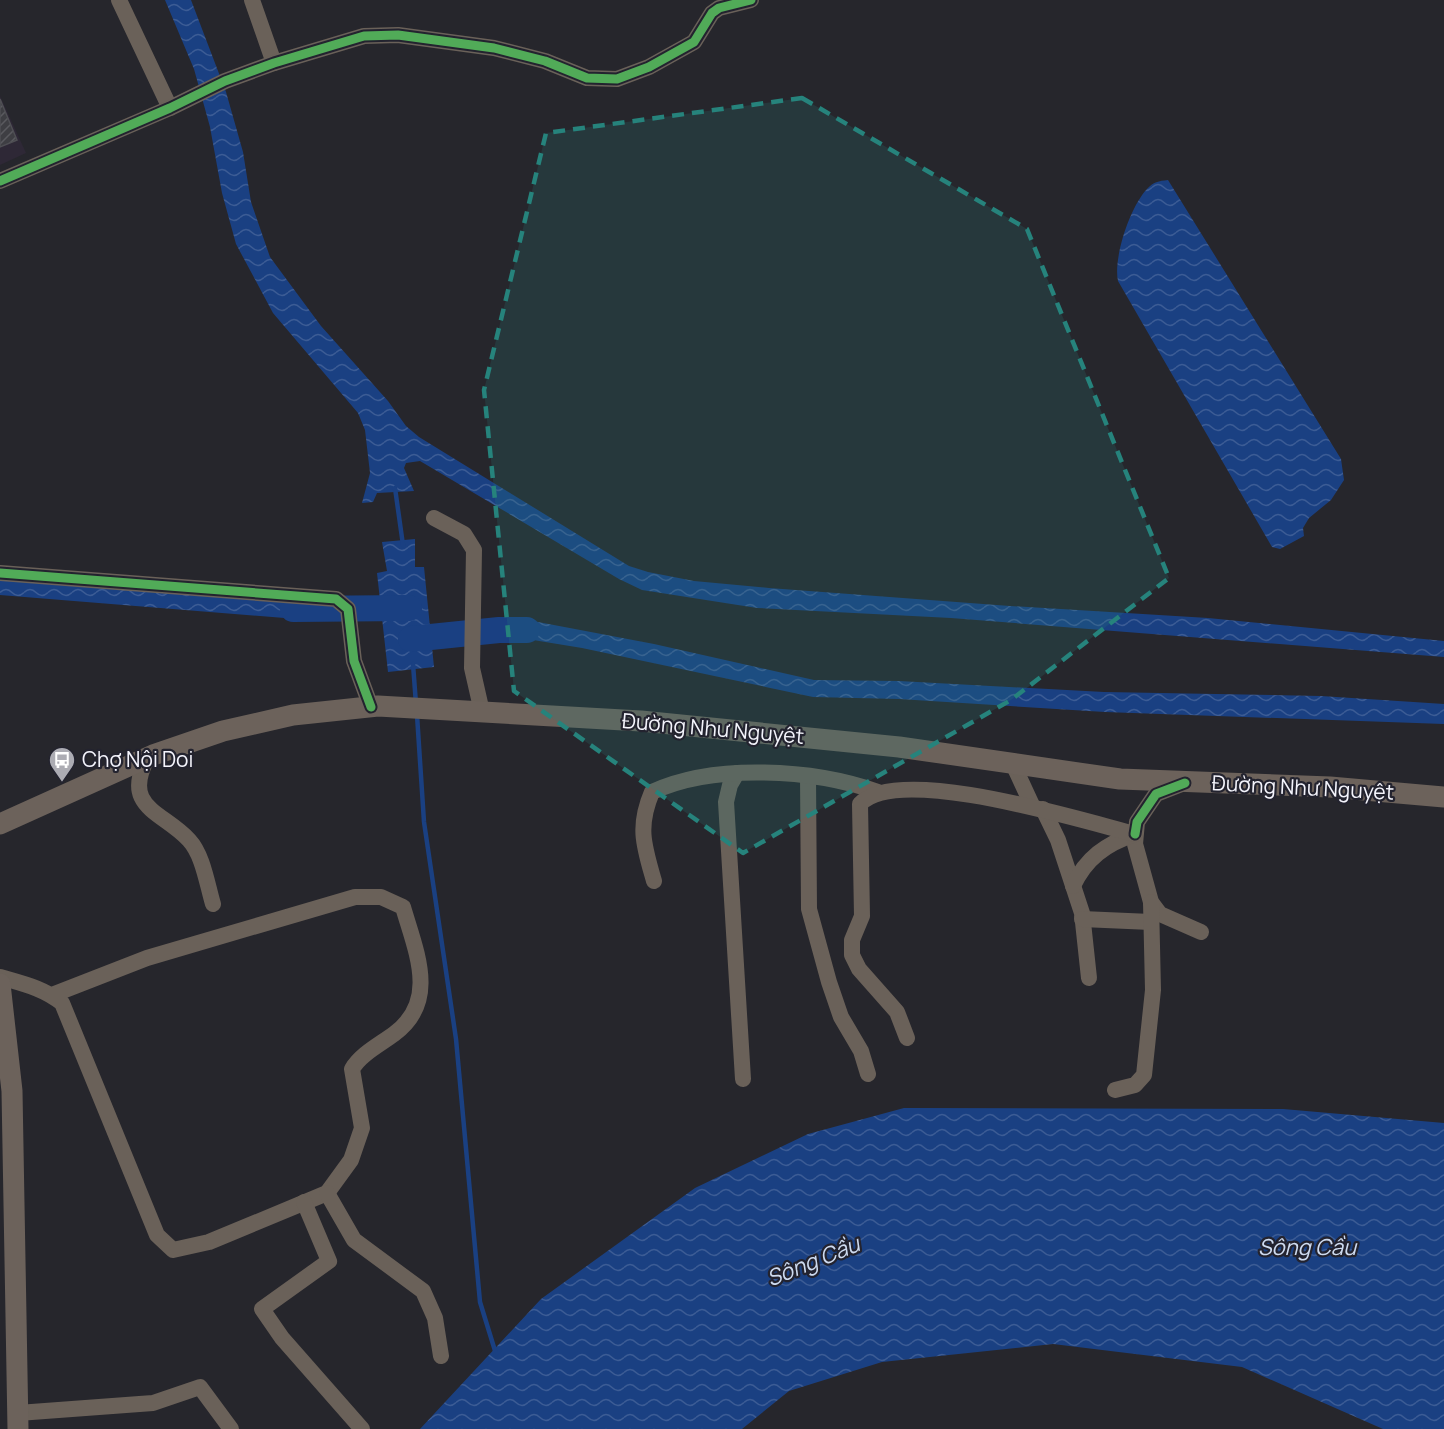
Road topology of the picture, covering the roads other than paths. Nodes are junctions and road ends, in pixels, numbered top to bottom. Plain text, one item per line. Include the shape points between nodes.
1 (119, 0) edge
2 (252, 0) edge
3 (751, 0) edge
4 (274, 63) junction
5 (170, 108) junction
6 (0, 181) edge
7 (434, 518) dead end
8 (0, 573) edge
9 (371, 707) junction
10 (482, 712) junction
11 (148, 757) junction
12 (1013, 764) junction
13 (737, 773) junction
14 (808, 777) junction
15 (1185, 783) junction
16 (878, 792) junction
17 (1444, 797) edge
18 (1037, 807) junction
19 (0, 824) edge
20 (1135, 834) junction
21 (654, 881) dead end
22 (1073, 886) junction
23 (1151, 902) junction
24 (213, 904) dead end
25 (1082, 919) junction
26 (1151, 922) junction
27 (1201, 932) dead end
28 (0, 977) edge
29 (1089, 978) dead end
30 (0, 984) edge
31 (52, 996) junction
32 (907, 1038) dead end
33 (868, 1074) dead end
34 (743, 1079) dead end
35 (1115, 1090) dead end
36 (12, 1092) junction
37 (0, 1133) edge
38 (327, 1192) junction
39 (304, 1202) junction
40 (441, 1356) dead end
41 (18, 1421) edge
42 (231, 1429) edge
43 (362, 1429) edge

1 - 5 street
2 - 4 street
3 - 4 street via 719,8 694,42 649,67 617,79 587,78 545,61 494,48 390,34 364,36
4 - 5 street via 194,94
5 - 6 street
7 - 10 street via 465,534 474,550 472,668
8 - 9 street via 336,599 348,609 354,661
9 - 10 main road, Đường Như Nguyệt
9 - 11 main road, Đường Như Nguyệt via 293,715 223,730
10 - 12 main road, Đường Như Nguyệt via 641,721 899,747
11 - 19 main road, Đường Như Nguyệt
11 - 24 street via 140,782 141,796 159,819 188,839 196,850
12 - 15 main road, Đường Như Nguyệt via 1109,778
12 - 18 street
13 - 14 street
13 - 21 street via 691,777 652,792 643,813 643,832
13 - 34 street via 726,802
14 - 16 street via 851,782
14 - 33 street via 809,909 828,982
15 - 17 main road, Đường Như Nguyệt via 1330,787
15 - 20 street via 1156,794 1137,822
16 - 18 street via 959,793
16 - 32 street via 860,804 862,916 852,939 852,955 859,969 897,1012
18 - 20 street
18 - 22 street via 1058,840
20 - 22 street via 1104,847 1084,866
20 - 23 street via 1138,865
22 - 25 street
23 - 26 street
23 - 27 street via 1161,914
25 - 26 street
25 - 29 street
26 - 35 street via 1153,990 1144,1075 1135,1084
28 - 31 street via 45,990
30 - 36 main road
31 - 38 street via 147,958 355,897 395,901 403,908 422,994 416,1010 401,1029 358,1059 352,1069 362,1128 351,1160
31 - 39 street via 62,1003 158,1235 173,1250 209,1242
36 - 37 main road
36 - 41 main road
38 - 39 street
38 - 40 street via 354,1240 423,1291 435,1318
39 - 43 street via 329,1261 262,1309 282,1338
41 - 42 street via 153,1403 200,1388

